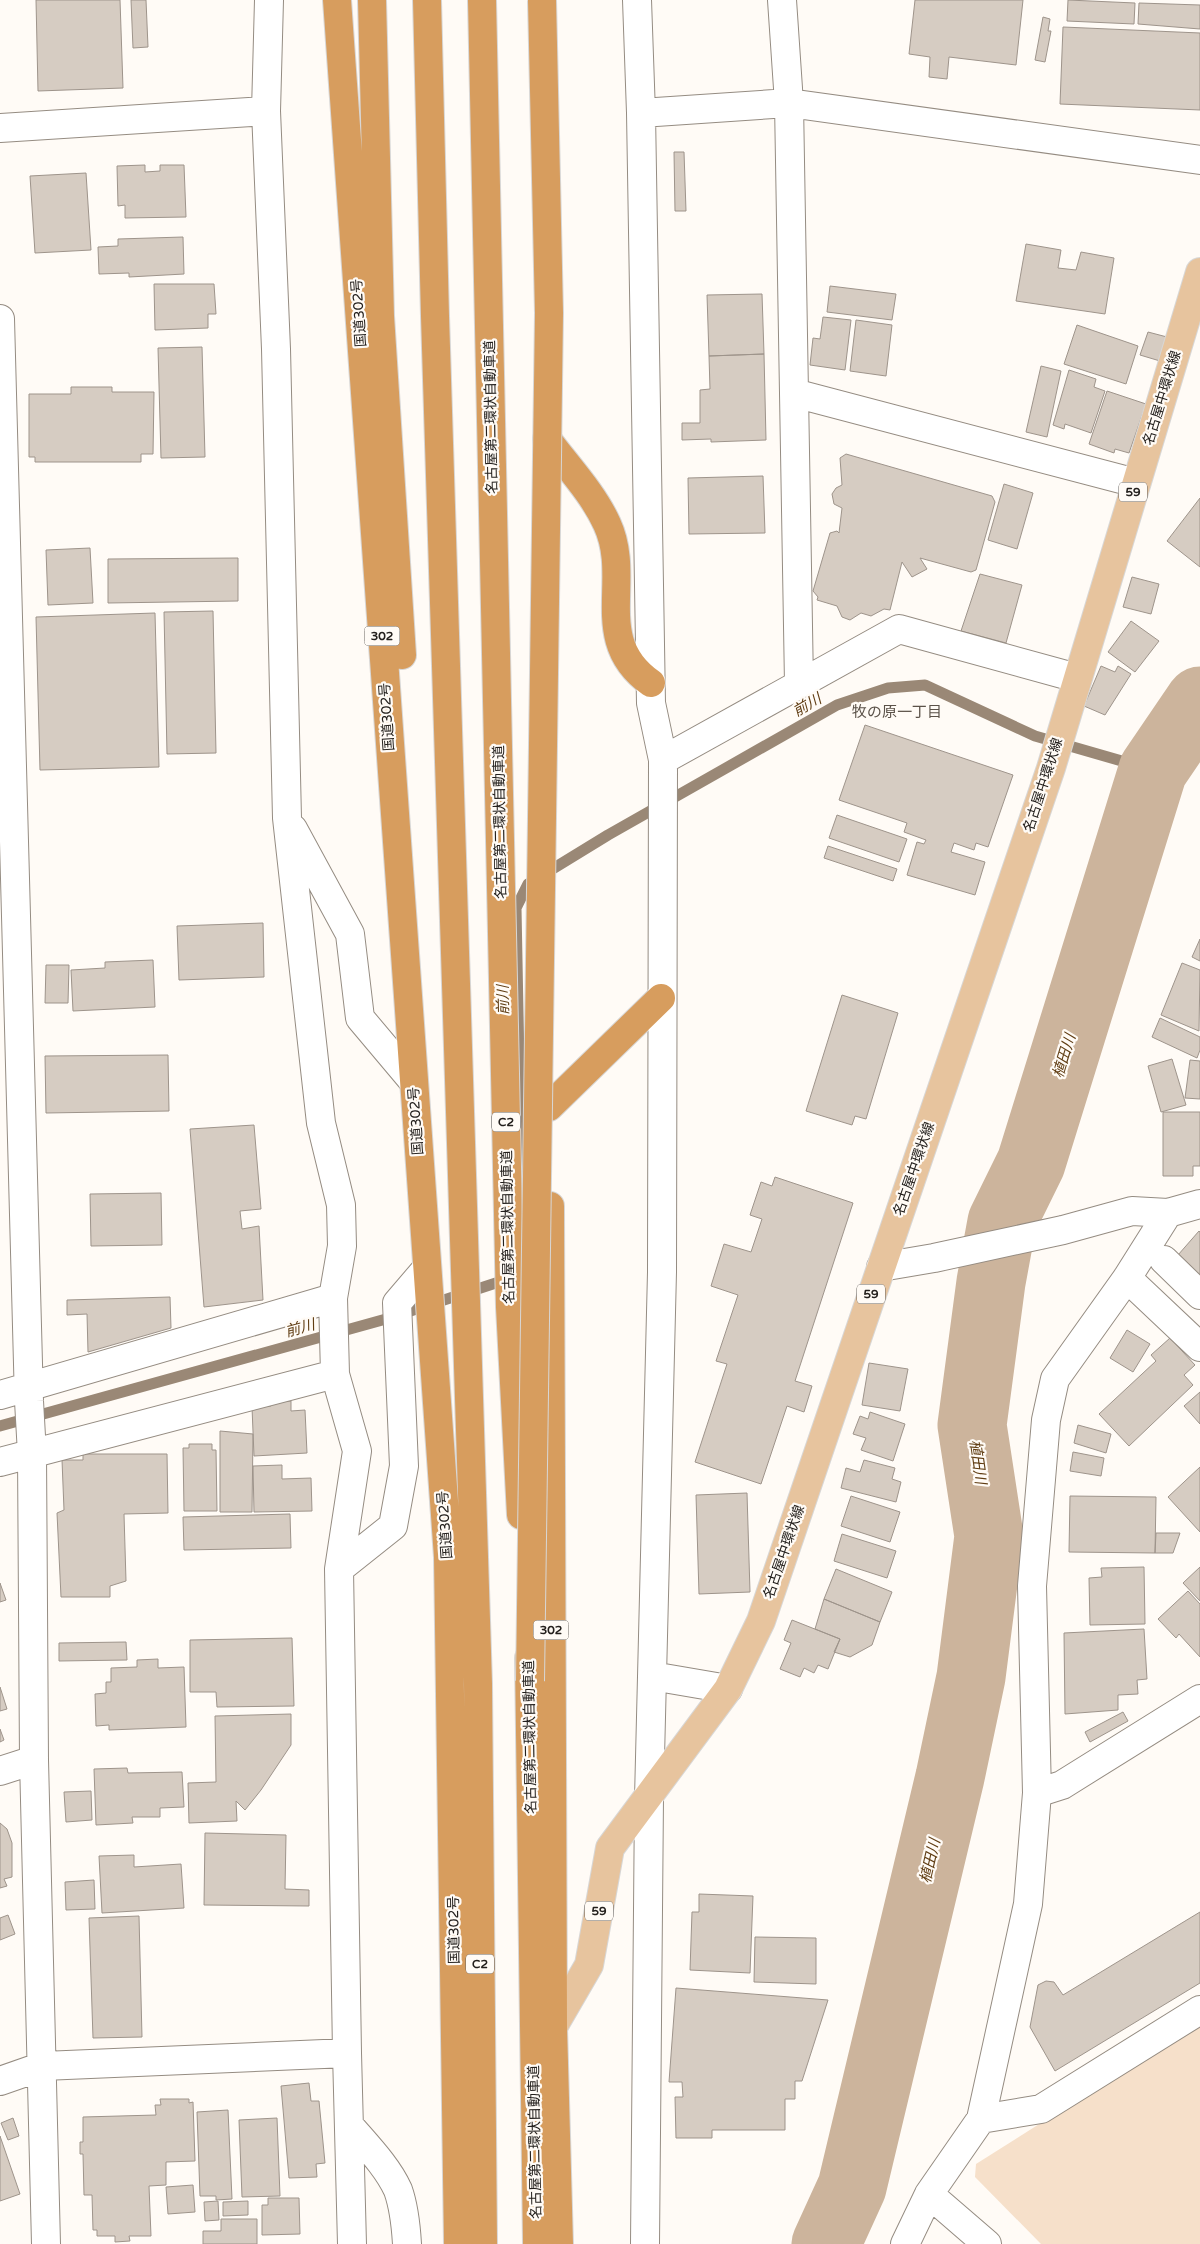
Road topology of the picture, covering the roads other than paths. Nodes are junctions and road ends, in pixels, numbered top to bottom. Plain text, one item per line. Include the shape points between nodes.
1 (270, 0) edge
2 (337, 0) edge
3 (372, 0) edge
4 (427, 0) edge
5 (482, 0) edge
6 (542, 0) edge
7 (546, 0) edge
8 (637, 0) edge
9 (782, 0) edge
10 (789, 103) junction
11 (266, 111) junction
12 (641, 113) junction
13 (0, 128) edge
14 (1200, 160) edge
15 (1200, 272) edge
16 (0, 319) edge
17 (794, 393) junction
18 (547, 439) junction
19 (2, 442) edge
20 (1136, 483) junction
21 (1076, 678) junction
22 (651, 683) junction
23 (799, 684) junction
24 (6, 732) edge
25 (663, 760) junction
26 (287, 818) junction
27 (661, 998) junction
28 (9, 1014) edge
29 (413, 1081) junction
30 (549, 1107) junction
31 (1200, 1204) edge
32 (1168, 1213) junction
33 (1164, 1260) dead end
34 (881, 1266) junction
35 (428, 1270) junction
36 (1127, 1278) junction
37 (1200, 1295) edge
38 (333, 1308) junction
39 (1200, 1347) edge
40 (335, 1368) junction
41 (29, 1394) junction
42 (0, 1395) edge
43 (32, 1450) junction
44 (0, 1462) edge
45 (339, 1569) junction
46 (652, 1676) junction
47 (530, 1682) junction
48 (478, 1684) junction
49 (728, 1689) junction
50 (1200, 1699) edge
51 (34, 1760) junction
52 (0, 1771) edge
53 (1037, 1793) junction
54 (649, 1798) junction
55 (1200, 2010) edge
56 (553, 2027) junction
57 (347, 2053) junction
58 (43, 2066) junction
59 (0, 2081) edge
60 (981, 2119) junction
61 (349, 2125) junction
62 (929, 2194) junction
63 (46, 2244) edge
64 (352, 2244) edge
65 (407, 2244) edge
66 (458, 2244) edge
67 (483, 2244) edge
68 (536, 2244) edge
69 (558, 2244) edge
70 (645, 2244) edge
71 (905, 2244) edge
72 (987, 2244) edge

1 - 11 street
2 - 29 highway, 国道302号 / 302
3 - 48 highway via 380,316 421,958
4 - 48 highway, C2
5 - 47 highway, 名古屋第二環状自動車道 / C2, bridge via 510,1307
6 - 47 highway, bridge via 549,313
7 - 18 highway, 302
8 - 12 street
9 - 10 street
10 - 12 street
10 - 14 street
10 - 17 street
11 - 13 street
11 - 26 street via 276,349
12 - 22 street
15 - 20 main road, 名古屋中環状線 / 59
16 - 19 street
17 - 20 street
17 - 23 street
18 - 22 highway via 607,524 616,552 616,618 621,649 637,673
18 - 30 highway, 302
19 - 24 street
20 - 21 main road, 名古屋中環状線 / 59
21 - 23 street via 899,629
21 - 34 main road, 名古屋中環状線 / 59 via 1050,768
22 - 25 street via 651,703
23 - 25 street
24 - 28 street
25 - 27 street
26 - 29 street via 350,934 360,1018
26 - 38 street via 320,1123 341,1205 342,1246
27 - 30 highway
27 - 46 street via 662,1272
28 - 41 street
29 - 35 highway, 国道302号 / 302
30 - 56 highway, 302
31 - 32 street
32 - 34 street via 1132,1211 1063,1230
32 - 36 street
33 - 37 street
34 - 49 main road, 名古屋中環状線 / 59 via 761,1620
35 - 45 street via 397,1303 404,1459 393,1526
35 - 66 highway, 国道302号 / 302 via 448,1557
36 - 39 street
36 - 53 street via 1055,1379 1046,1420 1032,1586
38 - 40 street
38 - 41 street
40 - 43 street
40 - 45 street via 357,1451
41 - 42 street
41 - 43 street
43 - 44 street
43 - 51 street
45 - 57 street
46 - 49 street
46 - 54 street
47 - 68 highway, 名古屋第二環状自動車道 / C2
48 - 67 highway, C2
49 - 54 main road, 名古屋中環状線 / 59
50 - 53 street via 1062,1785
51 - 52 street
51 - 58 street
53 - 60 street via 1028,1904
54 - 56 main road, 名古屋中環状線 / 59 via 610,1848 589,1965
54 - 70 street
55 - 60 street via 1041,2109
56 - 69 highway, 302
57 - 58 street
57 - 61 street
58 - 59 street
58 - 63 street
60 - 62 street
61 - 64 street
61 - 65 street via 378,2159 398,2190
62 - 71 street
62 - 72 street

